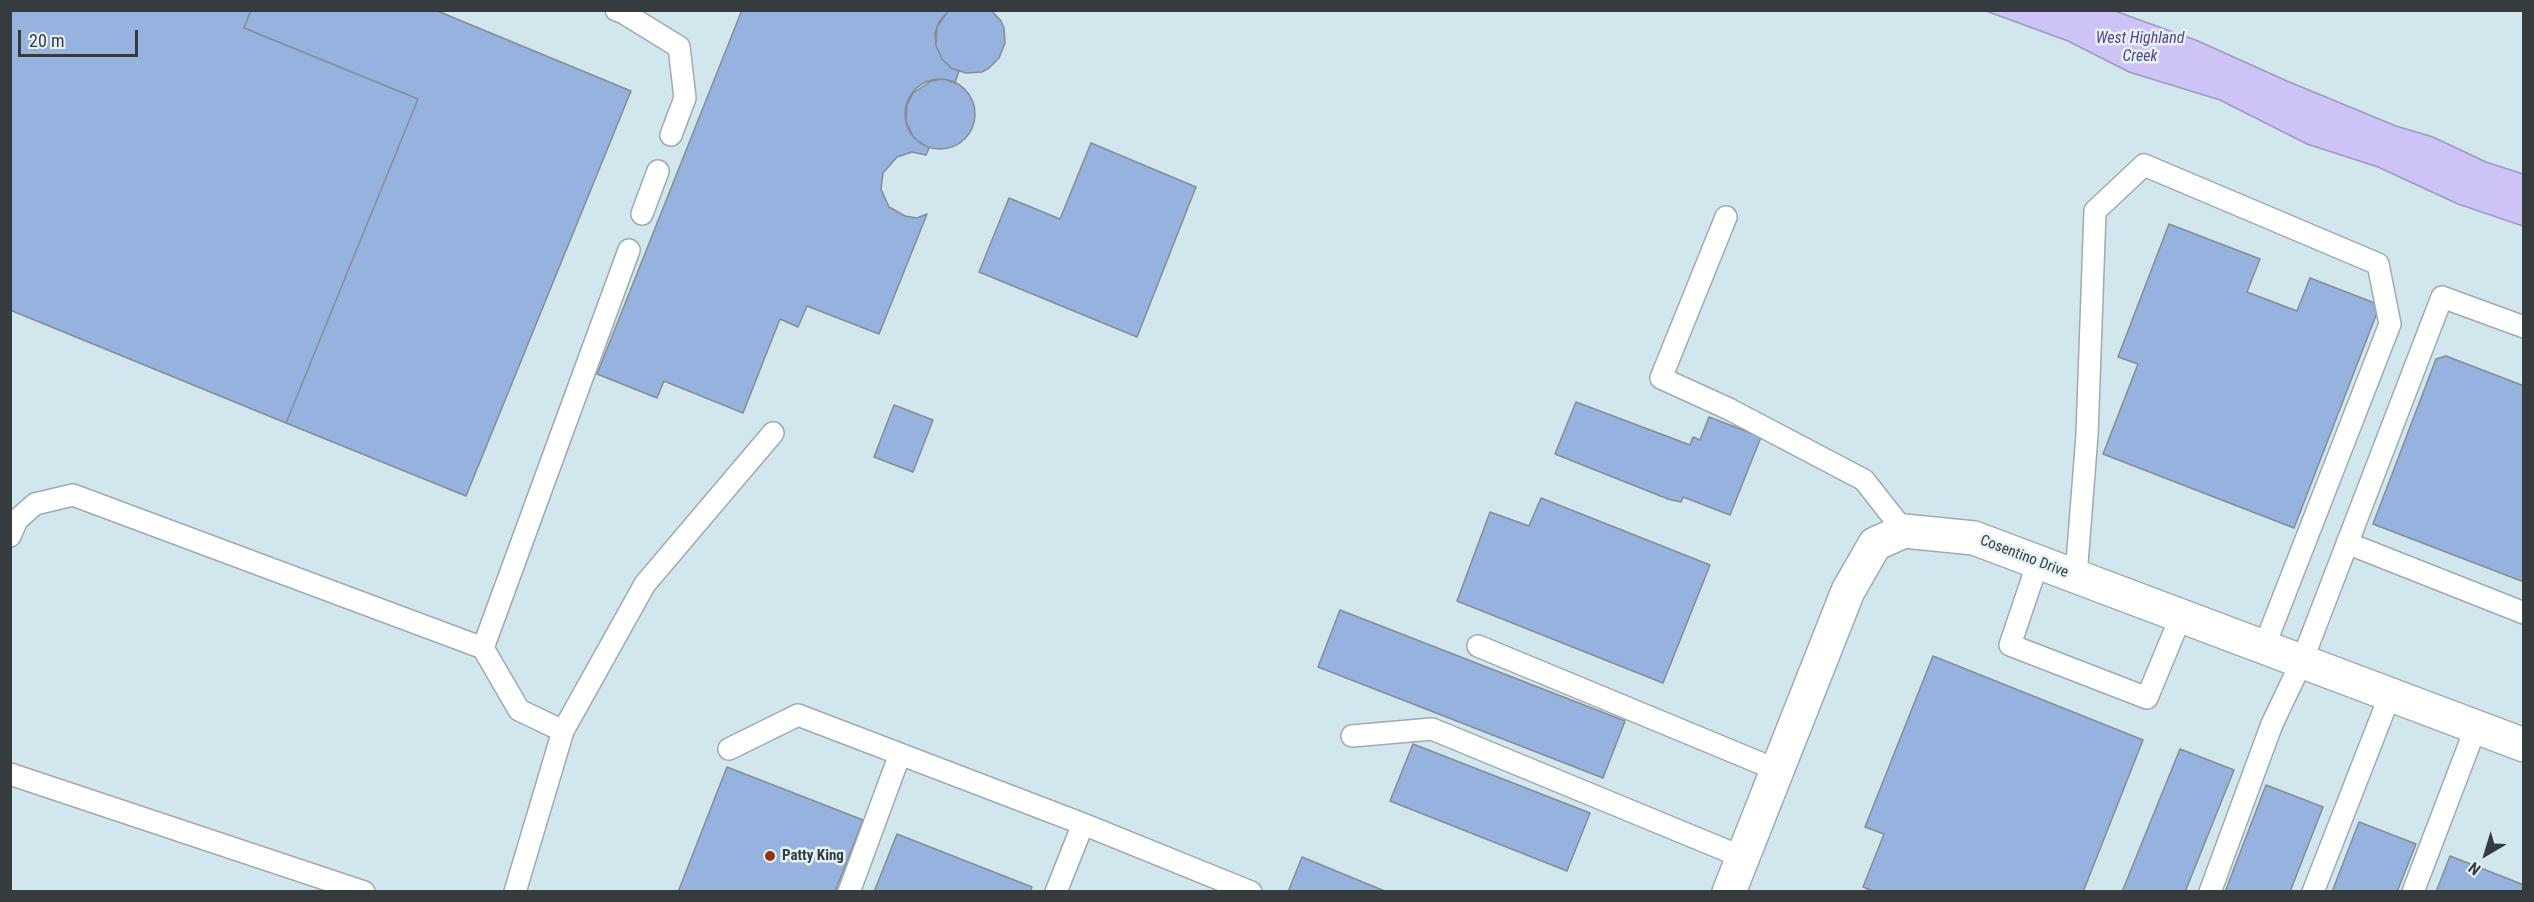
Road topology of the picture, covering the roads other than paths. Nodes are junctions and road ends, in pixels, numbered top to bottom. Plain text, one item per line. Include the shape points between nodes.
1 (616, 10) edge
2 (671, 135) dead end
3 (658, 171) dead end
4 (642, 214) dead end
5 (1726, 217) dead end
6 (629, 250) dead end
7 (2523, 327) edge
8 (773, 433) dead end
9 (13, 524) edge
10 (1904, 531) junction
11 (2347, 543) junction
12 (2038, 562) junction
13 (2076, 576) junction
14 (2523, 613) edge
15 (2181, 615) junction
16 (1478, 646) dead end
17 (2264, 647) junction
18 (483, 648) junction
19 (2302, 661) junction
20 (2390, 695) junction
21 (2476, 727) junction
22 (563, 731) junction
23 (1352, 736) dead end
24 (2523, 745) edge
25 (729, 749) dead end
26 (900, 754) junction
27 (1777, 770) junction
28 (10, 774) edge
29 (1083, 824) junction
30 (1742, 857) junction
31 (364, 891) edge
32 (515, 891) edge
33 (849, 891) edge
34 (1056, 891) edge
35 (1251, 891) edge
36 (1729, 891) edge
37 (2210, 891) edge
38 (2313, 891) edge
39 (2413, 891) edge

1 - 2 lane via 679,47 685,98
3 - 4 lane
5 - 10 lane via 1661,378 1864,480
6 - 18 lane
7 - 11 lane via 2442,297
8 - 22 lane via 645,584
9 - 18 lane via 36,504 73,495
10 - 12 street, Cosentino Drive via 1974,538
10 - 27 street, Cosentino Drive via 1875,544 1848,591
11 - 14 lane
11 - 19 lane
12 - 13 street, Cosentino Drive
12 - 15 lane via 2010,645 2147,698
13 - 15 street, Cosentino Drive
13 - 17 lane via 2087,435 2095,211 2144,165 2378,264 2390,324
15 - 17 street, Cosentino Drive
16 - 27 lane
17 - 19 street, Cosentino Drive
18 - 22 lane via 519,710
19 - 20 street, Cosentino Drive
19 - 37 lane via 2272,724
20 - 21 street, Cosentino Drive
20 - 38 lane
21 - 24 street, Cosentino Drive
21 - 39 lane
22 - 32 lane
23 - 30 lane via 1432,729
25 - 26 lane via 798,715
26 - 29 lane
26 - 33 lane
27 - 30 street, Cosentino Drive
28 - 31 lane
29 - 34 lane
29 - 35 lane
30 - 36 street, Cosentino Drive

